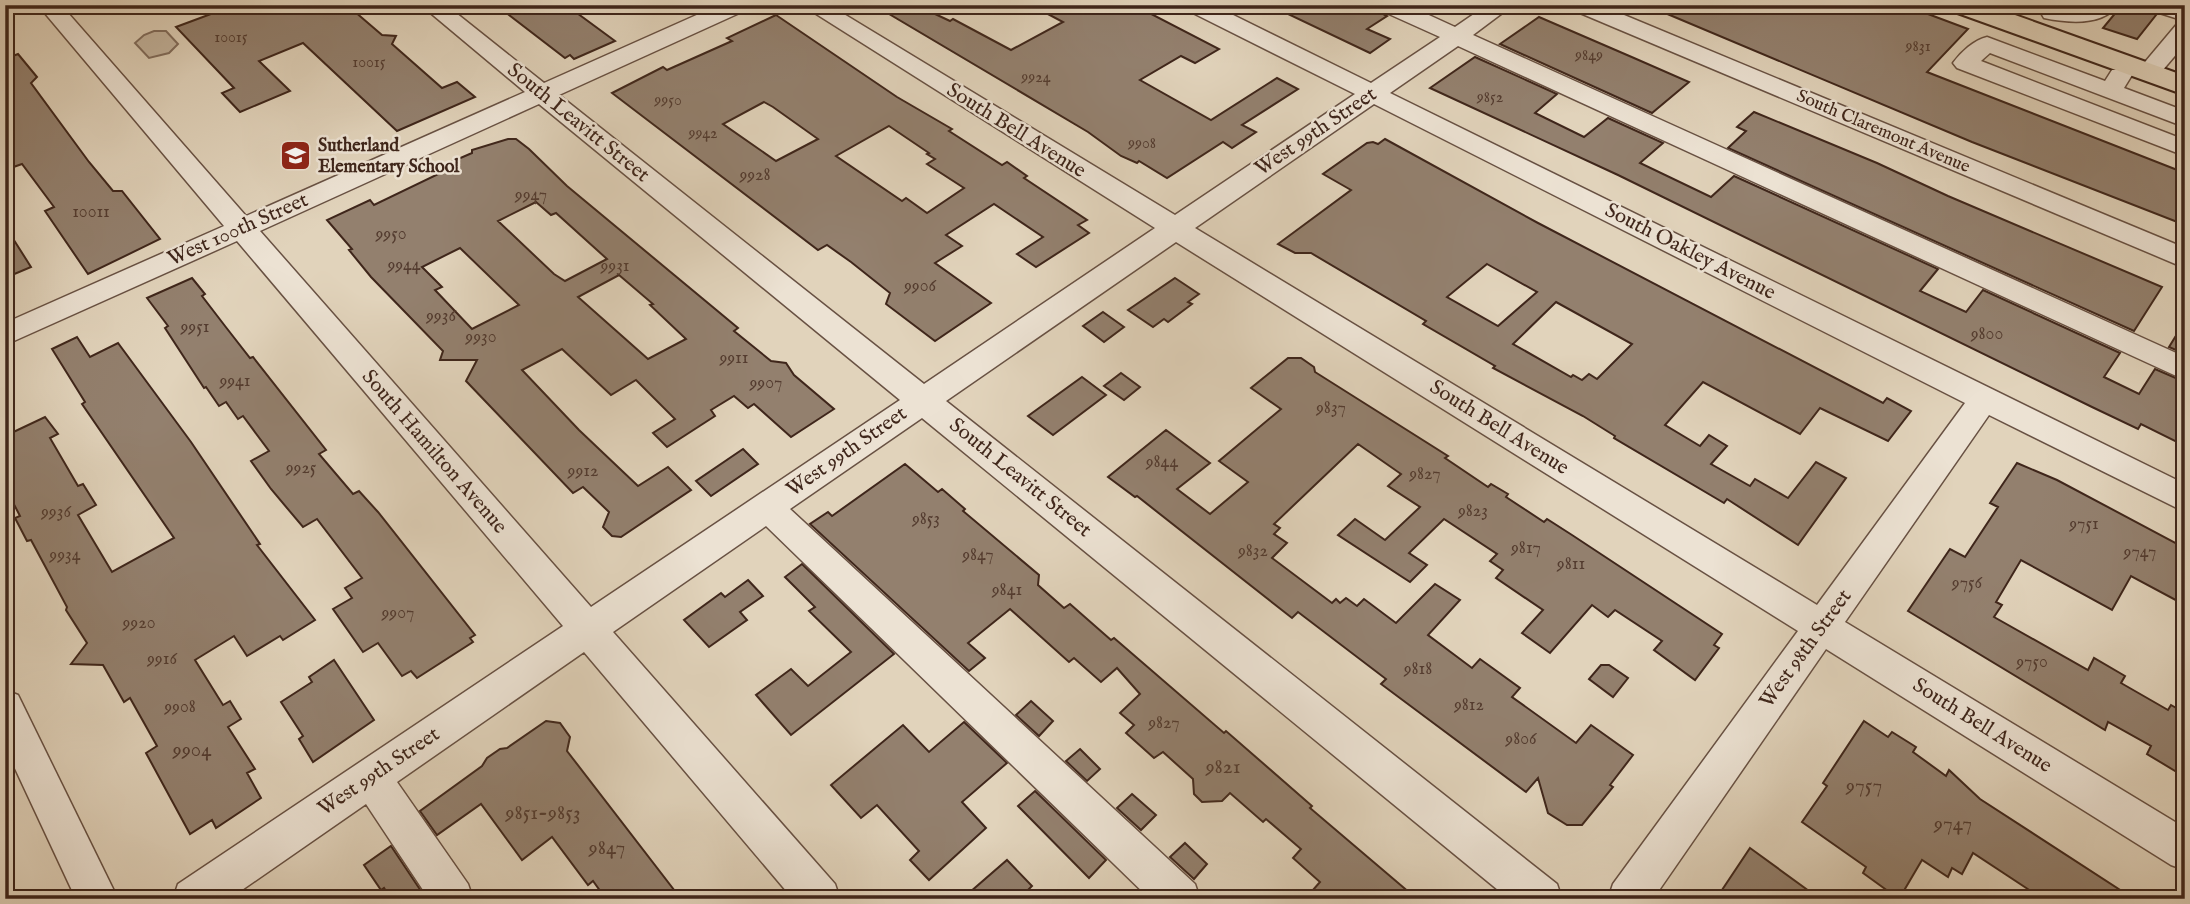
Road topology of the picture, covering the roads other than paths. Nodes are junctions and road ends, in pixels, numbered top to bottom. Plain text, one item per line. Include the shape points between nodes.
1 (49, 5) edge
2 (432, 5) edge
3 (738, 5) edge
4 (813, 5) edge
5 (1195, 5) edge
6 (1388, 5) edge
7 (1502, 5) edge
8 (1581, 5) edge
9 (1961, 5) edge
10 (2107, 5) edge
11 (2158, 5) edge
12 (2180, 5) edge
13 (2185, 7) edge
14 (2185, 14) edge
15 (2048, 16) edge
16 (2185, 29) edge
17 (1456, 36) junction
18 (2137, 69) junction
19 (2185, 86) edge
20 (2110, 91) junction
21 (542, 94) junction
22 (1372, 94) junction
23 (2185, 120) edge
24 (2185, 149) edge
25 (1175, 228) junction
26 (242, 229) junction
27 (2185, 259) edge
28 (5, 335) edge
29 (2185, 369) edge
30 (1984, 399) junction
31 (923, 400) junction
32 (2185, 499) edge
33 (767, 507) junction
34 (1822, 627) junction
35 (588, 631) junction
36 (5, 707) edge
37 (371, 778) junction
38 (2185, 851) edge
39 (98, 899) edge
40 (193, 899) edge
41 (453, 899) edge
42 (820, 899) edge
43 (1180, 899) edge
44 (1542, 899) edge
45 (1628, 899) edge

1 - 26 street, South Hamilton Avenue
2 - 21 street, South Leavitt Street
3 - 21 street, West 100th Street
4 - 25 street, South Bell Avenue
5 - 22 street, South Oakley Avenue
6 - 17 street
7 - 17 street, West 99th Street
8 - 27 street, South Claremont Avenue
9 - 15 main road
10 - 15 street via 2097,14
11 - 14 street
12 - 13 street
15 - 18 main road
16 - 18 street
17 - 22 street, West 99th Street
17 - 29 street
18 - 19 main road
18 - 20 street
20 - 23 street
20 - 24 street via 1987,44 1965,63
21 - 26 street, West 100th Street
21 - 31 street, South Leavitt Street
22 - 25 street, West 99th Street
22 - 30 street, South Oakley Avenue
25 - 31 street, West 99th Street
25 - 34 street, South Bell Avenue
26 - 28 street, West 100th Street
26 - 35 street, South Hamilton Avenue
30 - 32 street, South Oakley Avenue
30 - 34 street, West 98th Street
31 - 33 street, West 99th Street
31 - 44 street, South Leavitt Street
33 - 35 street, West 99th Street
33 - 43 street
34 - 38 street, South Bell Avenue
34 - 45 street, West 98th Street
35 - 37 street, West 99th Street
35 - 42 street, South Hamilton Avenue
36 - 39 street
37 - 40 street, West 99th Street
37 - 41 street

